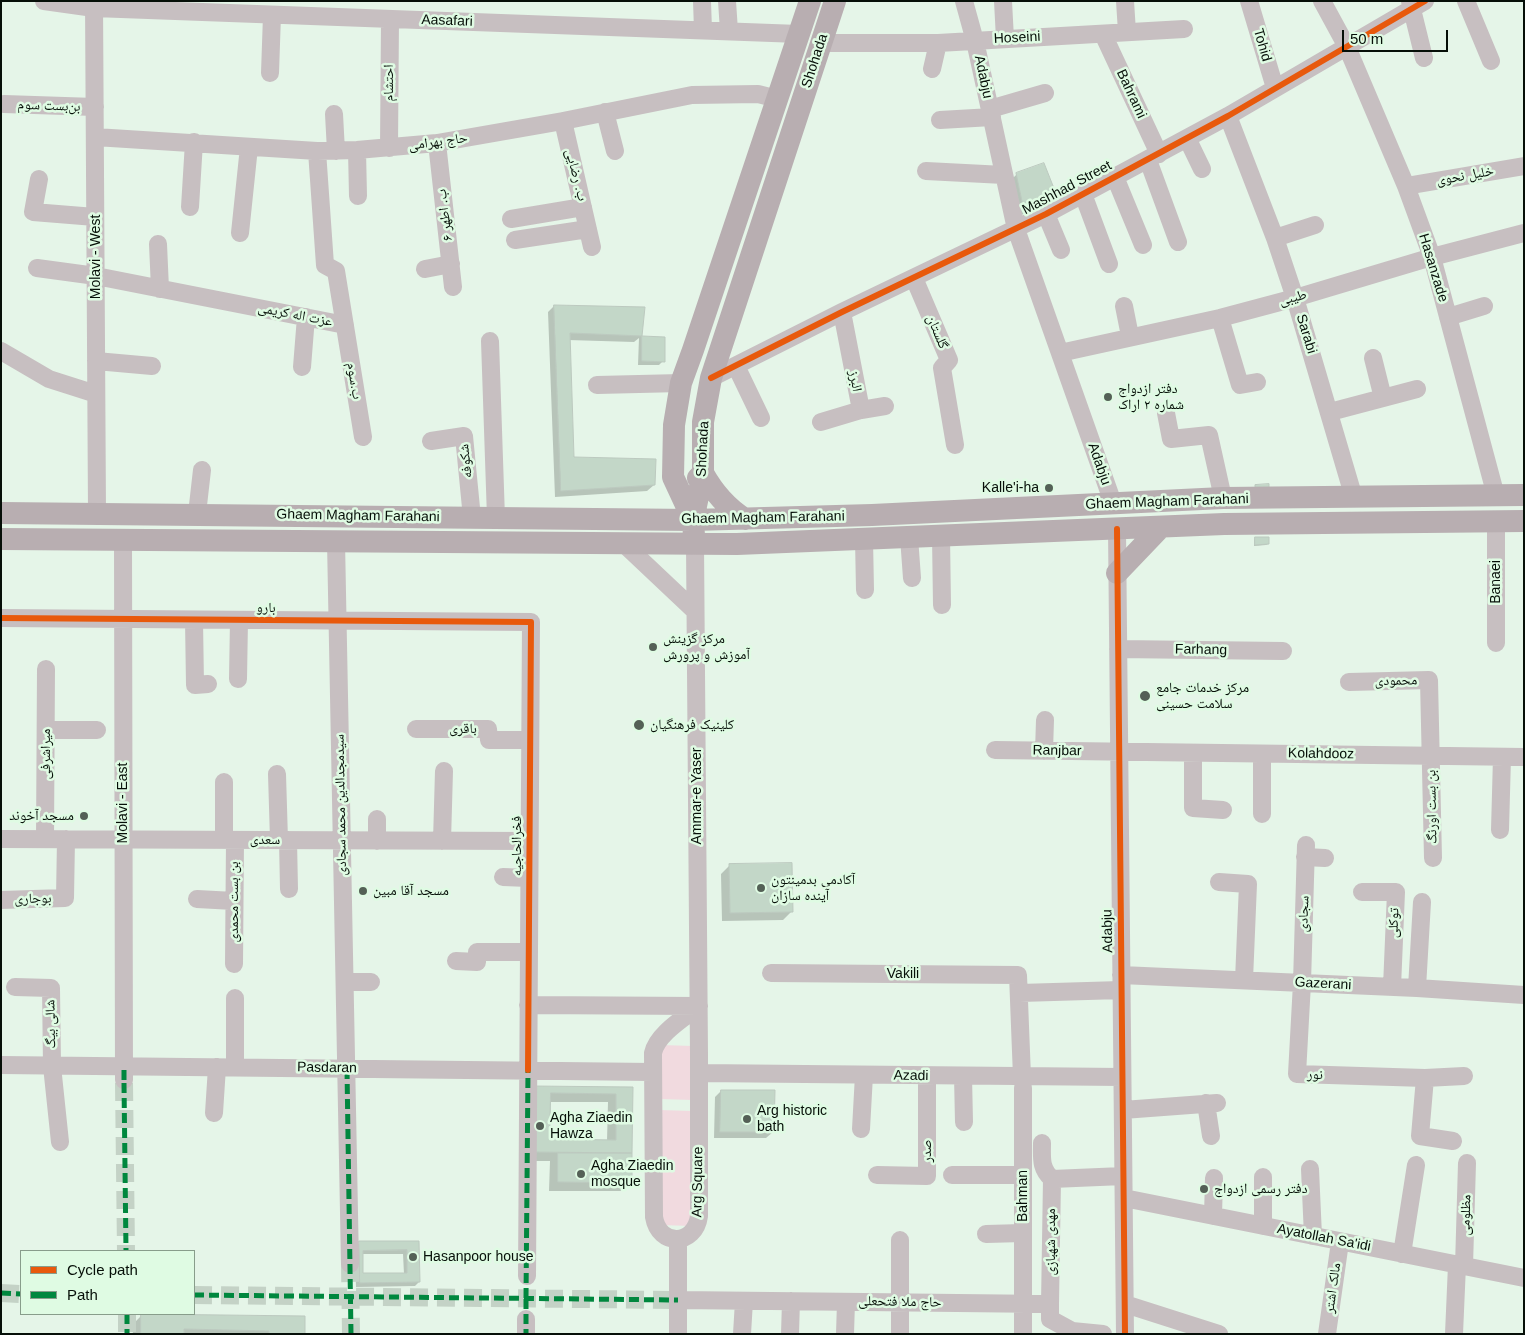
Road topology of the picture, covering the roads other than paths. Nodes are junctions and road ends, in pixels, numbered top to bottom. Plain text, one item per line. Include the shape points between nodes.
1 (44, 1) edge
2 (702, 1) edge
3 (727, 1) edge
4 (810, 1) edge
5 (835, 1) edge
6 (964, 1) edge
7 (1002, 1) edge
8 (1124, 1) edge
9 (1250, 1) edge
10 (1322, 1) edge
11 (1466, 1) edge
12 (1415, 4) edge
13 (94, 5) edge
14 (231, 7) edge
15 (272, 15) junction
16 (390, 19) junction
17 (1184, 29) dead end
18 (703, 30) junction
19 (729, 31) junction
20 (1127, 32) junction
21 (799, 34) junction
22 (1103, 34) junction
23 (1005, 39) junction
24 (975, 41) junction
25 (821, 43) junction
26 (938, 43) junction
27 (1347, 47) junction
28 (1424, 58) dead end
29 (1491, 61) dead end
30 (932, 69) dead end
31 (270, 72) dead end
32 (1275, 88) junction
33 (1045, 92) dead end
34 (778, 99) junction
35 (4, 104) dead end
36 (95, 107) junction
37 (605, 112) junction
38 (991, 113) junction
39 (334, 114) dead end
40 (1228, 116) junction
41 (940, 120) dead end
42 (562, 121) junction
43 (95, 137) junction
44 (1187, 138) junction
45 (194, 142) junction
46 (437, 143) junction
47 (249, 147) junction
48 (389, 148) junction
49 (357, 150) junction
50 (317, 151) junction
51 (336, 151) junction
52 (615, 151) dead end
53 (1153, 157) junction
54 (1524, 166) edge
55 (1202, 169) dead end
56 (926, 171) dead end
57 (1004, 175) junction
58 (1115, 177) junction
59 (38, 179) dead end
60 (1406, 186) junction
61 (1083, 194) junction
62 (358, 196) dead end
63 (190, 207) dead end
64 (583, 207) junction
65 (1046, 214) junction
66 (96, 217) junction
67 (511, 219) dead end
68 (1315, 225) dead end
69 (588, 229) junction
70 (1016, 229) junction
71 (240, 233) dead end
72 (1524, 233) edge
73 (1274, 238) junction
74 (515, 240) dead end
75 (1178, 242) dead end
76 (158, 244) dead end
77 (1143, 245) dead end
78 (592, 247) dead end
79 (1061, 250) dead end
80 (1432, 257) junction
81 (451, 264) junction
82 (1109, 264) dead end
83 (38, 268) dead end
84 (425, 270) dead end
85 (96, 276) junction
86 (914, 278) junction
87 (453, 287) dead end
88 (160, 289) junction
89 (1295, 298) junction
90 (1124, 306) dead end
91 (1484, 306) dead end
92 (842, 312) junction
93 (1448, 317) junction
94 (306, 318) junction
95 (1220, 318) junction
96 (345, 325) junction
97 (1130, 336) junction
98 (490, 341) dead end
99 (1, 351) edge
100 (1060, 353) junction
101 (1373, 358) dead end
102 (96, 361) junction
103 (152, 366) dead end
104 (736, 366) junction
105 (302, 367) dead end
106 (710, 378) junction
107 (1257, 382) dead end
108 (681, 383) junction
109 (596, 385) dead end
110 (1417, 389) dead end
111 (96, 394) junction
112 (1383, 398) junction
113 (885, 406) dead end
114 (861, 410) junction
115 (1330, 412) junction
116 (1166, 413) dead end
117 (762, 418) dead end
118 (821, 422) dead end
119 (363, 437) dead end
120 (431, 441) dead end
121 (955, 445) dead end
122 (202, 470) dead end
123 (703, 473) junction
124 (673, 477) junction
125 (1524, 495) edge
126 (1496, 496) junction
127 (1223, 498) junction
128 (1354, 498) junction
129 (1113, 504) junction
130 (1, 513) edge
131 (97, 513) junction
132 (197, 514) junction
133 (472, 518) junction
134 (496, 518) junction
135 (745, 519) junction
136 (693, 520) junction
137 (1496, 521) junction
138 (1524, 521) edge
139 (1160, 528) junction
140 (1117, 529) junction
141 (941, 536) junction
142 (909, 537) junction
143 (1, 539) edge
144 (864, 539) junction
145 (123, 540) junction
146 (336, 542) junction
147 (624, 544) junction
148 (695, 544) junction
149 (1117, 573) junction
150 (912, 578) dead end
151 (866, 590) dead end
152 (942, 604) dead end
153 (695, 611) junction
154 (1, 618) edge
155 (123, 619) junction
156 (194, 620) junction
157 (239, 620) junction
158 (338, 621) junction
159 (531, 622) joint
160 (1496, 643) dead end
161 (1118, 650) junction
162 (1283, 651) dead end
163 (46, 669) dead end
164 (238, 679) dead end
165 (1349, 682) dead end
166 (208, 684) dead end
167 (1045, 720) dead end
168 (416, 729) dead end
169 (46, 730) junction
170 (97, 730) dead end
171 (530, 740) junction
172 (995, 750) dead end
173 (1044, 751) junction
174 (1119, 752) junction
175 (1193, 753) junction
176 (1262, 754) junction
177 (1430, 756) junction
178 (1502, 757) junction
179 (1524, 757) edge
180 (444, 771) dead end
181 (277, 774) dead end
182 (224, 782) dead end
183 (1223, 810) dead end
184 (1262, 814) dead end
185 (377, 819) dead end
186 (1500, 830) dead end
187 (1, 839) edge
188 (45, 839) junction
189 (66, 839) junction
190 (123, 840) junction
191 (229, 840) junction
192 (284, 840) junction
193 (342, 840) junction
194 (377, 841) junction
195 (442, 841) junction
196 (529, 841) junction
197 (1325, 858) dead end
198 (1433, 858) dead end
199 (503, 877) dead end
200 (529, 878) junction
201 (1219, 882) dead end
202 (289, 889) dead end
203 (1362, 892) dead end
204 (197, 899) dead end
205 (1, 900) edge
206 (234, 901) junction
207 (1422, 902) dead end
208 (528, 952) junction
209 (456, 961) dead end
210 (234, 964) dead end
211 (771, 973) dead end
212 (1244, 980) junction
213 (345, 982) junction
214 (371, 982) dead end
215 (1121, 983) junction
216 (1302, 983) junction
217 (15, 987) dead end
218 (1392, 987) junction
219 (1417, 988) junction
220 (1020, 993) junction
221 (1523, 993) edge
222 (235, 998) dead end
223 (528, 1005) junction
224 (699, 1006) junction
225 (699, 1048) joint
226 (1, 1065) edge
227 (52, 1066) junction
228 (226, 1067) junction
229 (347, 1068) junction
230 (528, 1070) junction
231 (653, 1072) junction
232 (124, 1073) junction
233 (699, 1074) junction
234 (864, 1075) junction
235 (927, 1076) junction
236 (963, 1076) junction
237 (1464, 1076) dead end
238 (1122, 1077) junction
239 (1425, 1078) junction
240 (1022, 1082) junction
241 (1123, 1110) junction
242 (214, 1113) dead end
243 (964, 1122) dead end
244 (861, 1129) dead end
245 (1211, 1136) dead end
246 (1453, 1141) dead end
247 (60, 1142) dead end
248 (1042, 1143) dead end
249 (1468, 1163) dead end
250 (1416, 1165) dead end
251 (1310, 1169) dead end
252 (877, 1175) dead end
253 (952, 1175) dead end
254 (1023, 1176) junction
255 (1123, 1176) junction
256 (1263, 1177) dead end
257 (1214, 1178) dead end
258 (1052, 1179) junction
259 (1124, 1198) junction
260 (1050, 1207) junction
261 (1022, 1208) junction
262 (1213, 1216) junction
263 (1263, 1226) junction
264 (1023, 1233) junction
265 (986, 1234) dead end
266 (1313, 1236) junction
267 (678, 1239) junction
268 (900, 1240) dead end
269 (1340, 1242) junction
270 (1402, 1254) junction
271 (350, 1264) tunnel mouth
272 (1460, 1266) junction
273 (526, 1276) dead end
274 (1524, 1278) edge
275 (678, 1300) junction
276 (744, 1301) junction
277 (791, 1301) junction
278 (846, 1302) junction
279 (900, 1302) junction
280 (1023, 1304) junction
281 (1050, 1304) junction
282 (1125, 1304) junction
283 (678, 1334) edge
284 (742, 1334) edge
285 (790, 1334) edge
286 (845, 1334) edge
287 (900, 1334) edge
288 (1023, 1334) edge
289 (1103, 1334) edge
290 (1125, 1334) edge
291 (1219, 1334) edge
292 (1327, 1334) edge
293 (1454, 1334) edge

1 - 13 street, Aasafari
2 - 18 street
3 - 19 street
4 - 21 main road, Shohada
5 - 25 main road, Shohada
6 - 24 street, Adabju
7 - 23 street
8 - 20 street
9 - 32 street, Tohid
10 - 27 street, Hasanzade
11 - 29 street
12 - 27 street, Mashhad Street
12 - 28 street
13 - 14 street, Aasafari
13 - 36 street, Molavi - West
14 - 15 street, Aasafari
15 - 16 street, Aasafari
15 - 31 street
16 - 18 street, Aasafari
16 - 48 street, احتشام
17 - 20 street, Hoseini
18 - 19 street, Aasafari
19 - 21 street, Aasafari
20 - 22 street, Hoseini
21 - 34 main road, Shohada
22 - 23 street, Hoseini
22 - 53 street, Bahrami
23 - 24 street, Hoseini
24 - 26 street, Hoseini
24 - 38 street, Adabju
25 - 26 street, Hoseini
25 - 106 main road, Shohada
26 - 30 street
27 - 32 street, Mashhad Street
27 - 60 street, Hasanzade
32 - 40 street, Mashhad Street
33 - 38 street
34 - 37 street, حاج بهرامی via 758,94 692,96
34 - 108 main road, Shohada
35 - 36 street, بن‌بست سوم
36 - 43 street, Molavi - West
37 - 42 street, حاج بهرامی
37 - 52 street
38 - 41 street
38 - 57 street, Adabju
39 - 51 street
40 - 44 street, Mashhad Street
40 - 73 street, Sarabi
42 - 46 street, حاج بهرامی
42 - 64 street, ب. رضایی
43 - 45 street, حاج بهرامی
43 - 66 street, Molavi - West
44 - 53 street, Mashhad Street
44 - 55 street
45 - 47 street, حاج بهرامی
45 - 63 street
46 - 48 street, حاج بهرامی
46 - 81 street, ب. اطهر ۶
47 - 50 street, حاج بهرامی
47 - 71 street
48 - 49 street, حاج بهرامی
49 - 51 street, حاج بهرامی
49 - 62 street
50 - 51 street, حاج بهرامی
50 - 96 street, عزت اله کریمی via 325,265 336,272
53 - 58 street, Mashhad Street
53 - 75 street, Bahrami
54 - 60 street, خلیل نحوی
56 - 57 street
57 - 70 street, Adabju
58 - 61 street, Mashhad Street
58 - 77 street
59 - 66 street via 34,212
60 - 80 street, Hasanzade
61 - 65 street, Mashhad Street
61 - 82 street
64 - 67 street
64 - 69 street, ب. رضایی
65 - 70 street, Mashhad Street
65 - 79 street
66 - 85 street, Molavi - West
68 - 73 street
69 - 74 street
69 - 78 street, ب. رضایی
70 - 86 street, Mashhad Street
70 - 100 street, Adabju
72 - 80 street, طیبی
73 - 89 street, Sarabi
76 - 88 street
80 - 89 street, طیبی
80 - 93 street, Hasanzade
81 - 84 street
81 - 87 street, ب. اطهر ۶
83 - 85 street, عزت اله کریمی
85 - 88 street, عزت اله کریمی
85 - 102 street, Molavi - West
86 - 92 street, Mashhad Street
86 - 121 street, گلستان via 949,360 942,368
88 - 94 street, عزت اله کریمی
89 - 95 street, طیبی
89 - 115 street, Sarabi
90 - 97 street
91 - 93 street
92 - 104 street, Mashhad Street
92 - 114 street, البرز
93 - 126 street, Hasanzade
94 - 96 street, عزت اله کریمی
94 - 105 street
95 - 97 street, طیبی
95 - 107 street via 1240,385
96 - 119 street, ب.سوم
97 - 100 street, طیبی
98 - 134 street
99 - 111 street via 49,379
100 - 129 street, Adabju
101 - 112 street
102 - 103 street
102 - 111 street, Molavi - West
104 - 106 street, Mashhad Street
104 - 117 street
106 - 123 main road, Shohada via 703,422
108 - 109 street
108 - 124 main road, Shohada via 674,425
110 - 112 street
111 - 131 street, Molavi - West
112 - 115 street
113 - 114 street
114 - 118 street, البرز
115 - 128 street, Sarabi
116 - 127 street via 1172,440 1209,435
120 - 133 street, شکوفه via 464,436
122 - 132 street
123 - 124 main road via 689,483 681,483
123 - 135 main road via 718,497
123 - 136 main road, Shohada
124 - 136 main road, Shohada
125 - 126 main road, Ghaem Magham Farahani
126 - 128 main road, Ghaem Magham Farahani
127 - 128 main road, Ghaem Magham Farahani
127 - 129 main road, Ghaem Magham Farahani
129 - 135 main road, Ghaem Magham Farahani
129 - 140 main road, Adabju
130 - 131 main road, Ghaem Magham Farahani
131 - 132 main road, Ghaem Magham Farahani
132 - 133 main road, Ghaem Magham Farahani
133 - 134 main road, Ghaem Magham Farahani
134 - 136 main road, Ghaem Magham Farahani
135 - 136 main road, Ghaem Magham Farahani
136 - 148 main road
137 - 138 main road, Ghaem Magham Farahani
137 - 139 main road, Ghaem Magham Farahani via 1224,524
137 - 160 street, Banaei
139 - 140 main road, Ghaem Magham Farahani
139 - 149 main road
140 - 141 main road, Ghaem Magham Farahani
140 - 149 street, Adabju
141 - 142 main road, Ghaem Magham Farahani
141 - 152 street
142 - 144 main road, Ghaem Magham Farahani
142 - 150 street
143 - 145 main road, Ghaem Magham Farahani
144 - 148 main road, Ghaem Magham Farahani
144 - 151 street
145 - 146 main road, Ghaem Magham Farahani
145 - 155 street, Molavi - East
146 - 147 main road, Ghaem Magham Farahani
146 - 158 street, سیدمجدالدین محمد سجادی
147 - 148 main road, Ghaem Magham Farahani
147 - 153 street
148 - 153 street, Ammar-e Yaser
149 - 161 street, Adabju
153 - 224 street, Ammar-e Yaser
154 - 155 street, بارو
155 - 156 street, بارو
155 - 190 street, Molavi - East
156 - 157 street, بارو
156 - 166 street via 195,685
157 - 158 street, بارو
157 - 164 street
158 - 159 street, بارو
158 - 193 street, سیدمجدالدین محمد سجادی
159 - 171 street, فخرالحاجیه
161 - 162 street, Farhang
161 - 174 street, Adabju
163 - 169 street, میراشرفی
165 - 177 street, محمودی via 1429,680
167 - 173 street
168 - 171 street, باقری via 488,729 489,740
169 - 170 street
169 - 188 street, میراشرفی
171 - 196 street, فخرالحاجیه
172 - 173 street, Ranjbar
173 - 174 street, Ranjbar
174 - 175 street, Kolahdooz
174 - 215 street, Adabju
175 - 176 street, Kolahdooz
175 - 183 street via 1192,808
176 - 177 street, Kolahdooz
176 - 184 street
177 - 178 street, Kolahdooz
177 - 198 street, بن بست اورنگ
178 - 179 street, Kolahdooz
178 - 186 street
180 - 195 street
181 - 192 street
182 - 191 street, بن بست محمدی
185 - 194 street
187 - 188 street, سعدی
188 - 189 street, سعدی
189 - 190 street, سعدی
189 - 205 street, بوجاری via 65,898
190 - 191 street, سعدی
190 - 232 street, Molavi - East
191 - 192 street, سعدی
191 - 206 street, بن بست محمدی
192 - 193 street, سعدی
192 - 202 street
193 - 194 street, سعدی
193 - 213 street, سیدمجدالدین محمد سجادی
194 - 195 street, سعدی
195 - 196 street, سعدی
196 - 200 street, فخرالحاجیه
197 - 216 street, سجادی via 1306,851
199 - 200 street
200 - 208 street, فخرالحاجیه
201 - 212 street via 1248,884
203 - 218 street, توکلی via 1396,892
204 - 206 street
206 - 210 street, بن بست محمدی
207 - 219 street
208 - 209 street via 477,952 477,962
208 - 223 street, فخرالحاجیه
211 - 220 street, Vakili via 1018,975
212 - 215 street, Gazerani
212 - 216 street, Gazerani
213 - 214 street
213 - 229 street, سیدمجدالدین محمد سجادی
215 - 220 street
215 - 238 street, Adabju
216 - 218 street, Gazerani
216 - 239 street, نور via 1297,1074
217 - 227 street, شالی بیگ via 51,988
218 - 219 street, Gazerani
219 - 221 street, Gazerani
220 - 240 street, Vakili
222 - 228 street
223 - 224 street
223 - 230 street, فخرالحاجیه
224 - 225 street, Ammar-e Yaser
224 - 231 street via 659,1038 653,1053
225 - 233 street, Arg Square
226 - 227 street, Pasdaran
227 - 232 street, Pasdaran
227 - 247 street
228 - 229 street, Pasdaran
228 - 232 street, Pasdaran
228 - 242 street
229 - 230 street, Pasdaran
229 - 271 street, سیدمجدالدین محمد سجادی
230 - 231 street, Pasdaran
230 - 273 street, فخرالحاجیه
231 - 267 street via 655,1224 664,1235
233 - 234 street, Azadi
233 - 267 street, Arg Square via 698,1223 690,1234
234 - 235 street, Azadi
234 - 244 street
235 - 236 street, Azadi
235 - 252 street, صدر via 927,1176
236 - 240 street, Azadi
236 - 243 street
237 - 239 street, نور
238 - 240 street, Azadi
238 - 241 street, Adabju
239 - 246 street via 1420,1136
240 - 254 street, Bahman
241 - 245 street via 1212,1103
241 - 255 street, Adabju
248 - 258 street via 1042,1164
249 - 272 street, مظلومی
250 - 270 street
251 - 266 street
253 - 254 street
254 - 261 street, Bahman
255 - 258 street
255 - 259 street, Adabju
256 - 263 street
257 - 262 street
258 - 260 street, مهدی شهبازی
259 - 262 street, Ayatollah Sa'idi
259 - 282 street, Adabju
260 - 261 street
260 - 281 street, مهدی شهبازی
261 - 264 street, Bahman
262 - 263 street, Ayatollah Sa'idi
263 - 266 street, Ayatollah Sa'idi
264 - 265 street
264 - 280 street, Bahman
266 - 269 street, Ayatollah Sa'idi
267 - 275 street
268 - 279 street
269 - 270 street, Ayatollah Sa'idi
269 - 292 street, مالک اشتر
270 - 272 street, Ayatollah Sa'idi
272 - 274 street, Ayatollah Sa'idi
272 - 293 street, مظلومی
275 - 276 street, حاج ملا فتحعلی
275 - 283 street
276 - 277 street, حاج ملا فتحعلی
276 - 284 street
277 - 278 street, حاج ملا فتحعلی
277 - 285 street
278 - 279 street, حاج ملا فتحعلی
278 - 286 street
279 - 280 street, حاج ملا فتحعلی
279 - 287 street
280 - 281 street, حاج ملا فتحعلی
280 - 288 street, Bahman
281 - 289 street via 1050,1319 1072,1331
282 - 290 street, Adabju
282 - 291 street

